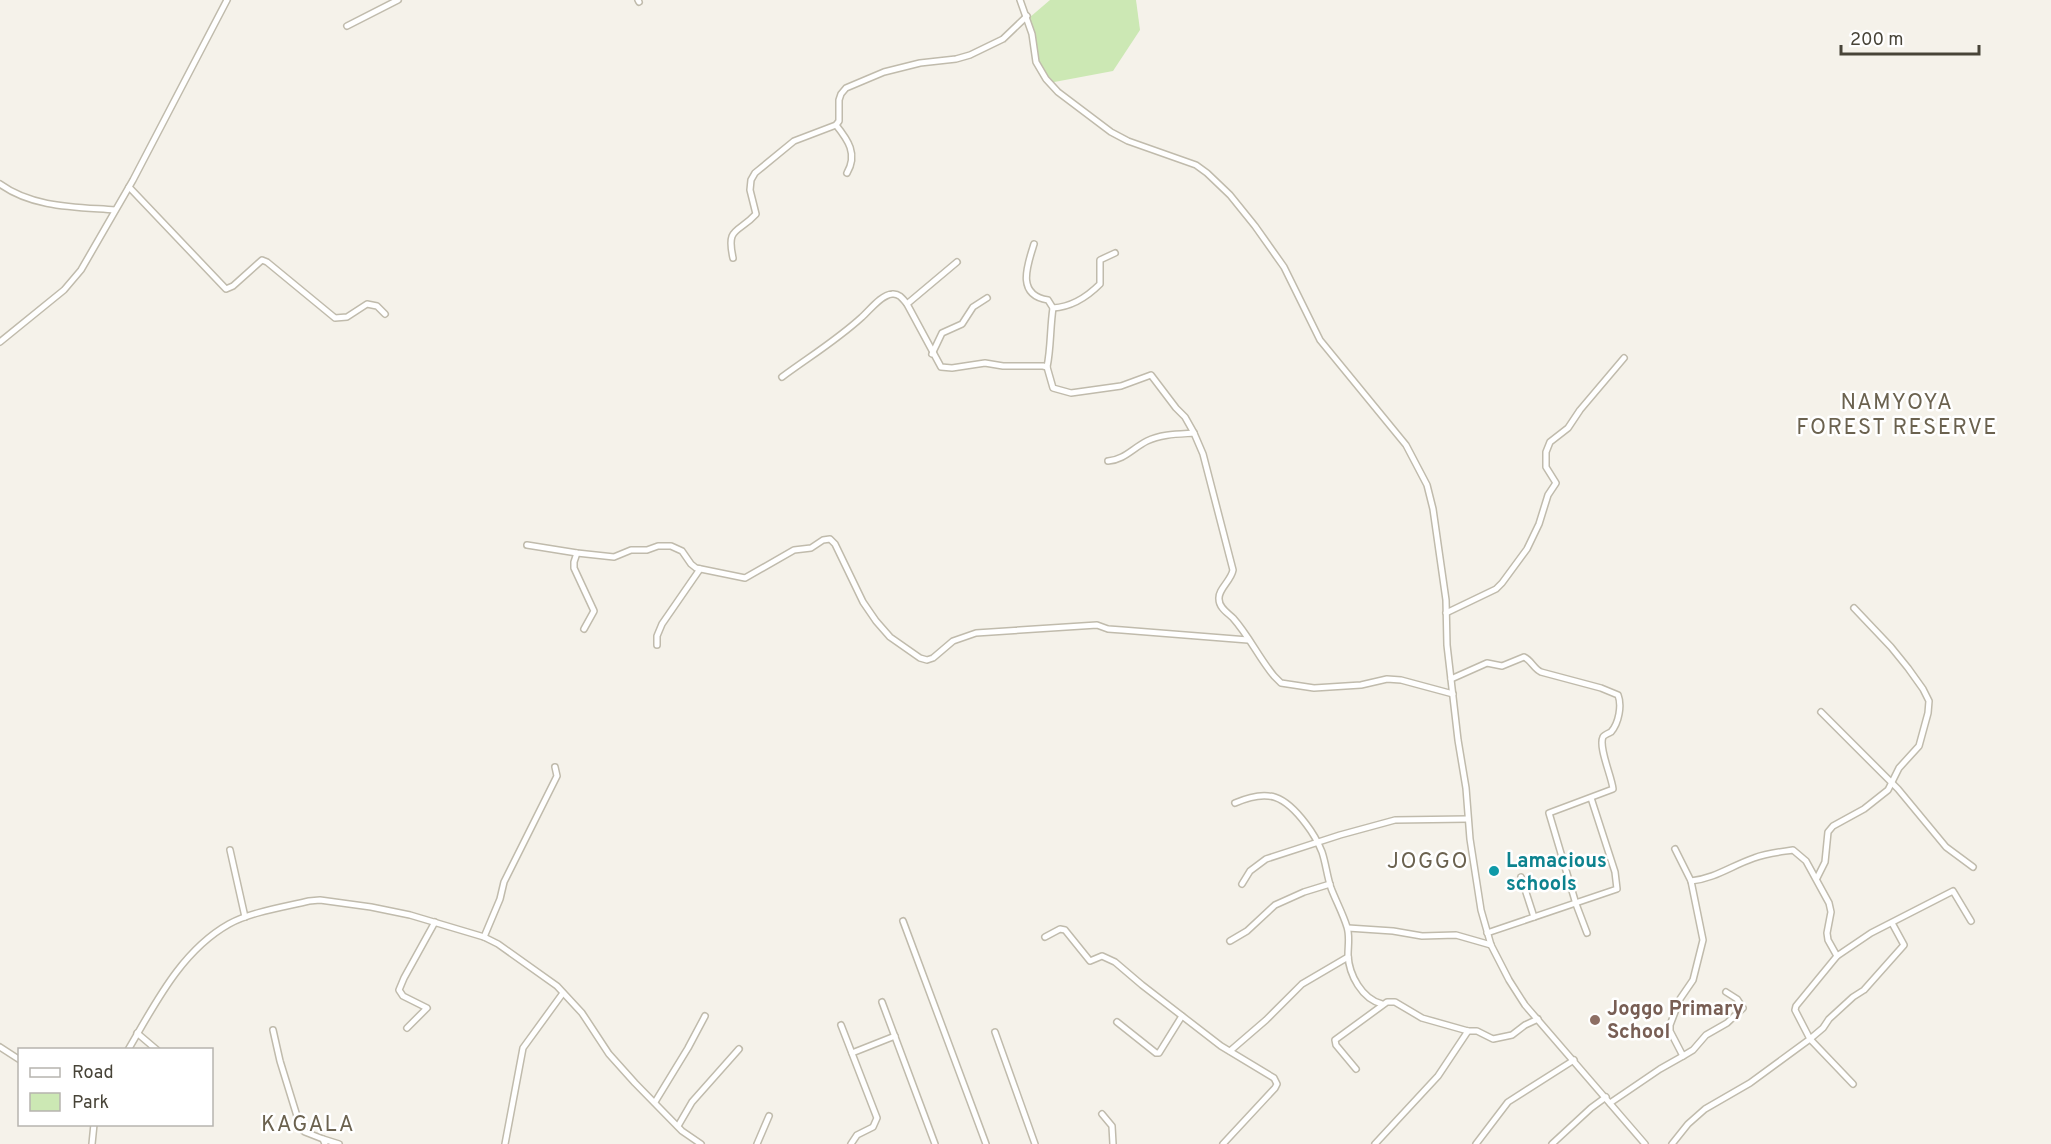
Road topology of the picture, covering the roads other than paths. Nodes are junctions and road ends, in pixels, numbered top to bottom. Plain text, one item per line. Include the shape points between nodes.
1 (227, 0) edge
2 (398, 0) edge
3 (1020, 0) edge
4 (1027, 16) junction
5 (347, 26) dead end
6 (836, 125) junction
7 (847, 173) dead end
8 (0, 184) edge
9 (129, 187) junction
10 (116, 210) junction
11 (1034, 244) dead end
12 (1115, 253) dead end
13 (733, 258) dead end
14 (957, 262) dead end
15 (987, 298) dead end
16 (907, 304) junction
17 (1053, 309) junction
18 (385, 314) dead end
19 (0, 342) edge
20 (932, 354) junction
21 (1624, 358) dead end
22 (1047, 367) junction
23 (782, 377) dead end
24 (1194, 434) junction
25 (1108, 461) dead end
26 (527, 545) dead end
27 (577, 553) junction
28 (700, 569) junction
29 (1854, 608) dead end
30 (1446, 613) junction
31 (584, 629) dead end
32 (1248, 640) junction
33 (657, 645) dead end
34 (1451, 679) junction
35 (1452, 694) junction
36 (1821, 712) dead end
37 (555, 767) dead end
38 (1892, 784) junction
39 (1591, 798) junction
40 (1235, 803) dead end
41 (1468, 819) junction
42 (1318, 842) junction
43 (1675, 849) dead end
44 (230, 850) dead end
45 (1973, 867) dead end
46 (1521, 877) dead end
47 (1817, 878) junction
48 (1691, 881) junction
49 (1242, 884) dead end
50 (1330, 884) junction
51 (1576, 904) junction
52 (245, 917) junction
53 (1534, 917) junction
54 (903, 921) dead end
55 (1971, 921) dead end
56 (435, 922) junction
57 (1892, 923) junction
58 (1348, 928) junction
59 (1487, 933) junction
60 (1587, 933) dead end
61 (1045, 937) dead end
62 (484, 938) junction
63 (1230, 941) dead end
64 (1491, 945) junction
65 (1837, 956) junction
66 (1348, 957) junction
67 (1726, 992) dead end
68 (562, 993) junction
69 (882, 1002) dead end
70 (1382, 1004) junction
71 (705, 1016) dead end
72 (1182, 1016) junction
73 (1538, 1019) junction
74 (1117, 1022) dead end
75 (841, 1025) dead end
76 (408, 1028) dead end
77 (273, 1030) dead end
78 (1468, 1031) junction
79 (994, 1032) dead end
80 (137, 1033) junction
81 (895, 1036) junction
82 (1810, 1039) junction
83 (0, 1047) edge
84 (129, 1048) edge
85 (155, 1048) edge
86 (739, 1049) dead end
87 (1230, 1051) junction
88 (852, 1053) junction
89 (1683, 1056) junction
90 (18, 1059) edge
91 (1574, 1060) junction
92 (1356, 1069) dead end
93 (1853, 1084) dead end
94 (1606, 1097) junction
95 (655, 1102) junction
96 (1610, 1103) junction
97 (1102, 1114) dead end
98 (770, 1116) dead end
99 (94, 1126) edge
100 (678, 1126) junction
101 (324, 1141) edge
102 (92, 1144) edge
103 (339, 1144) edge
104 (505, 1144) edge
105 (701, 1144) edge
106 (758, 1144) edge
107 (851, 1144) edge
108 (935, 1144) edge
109 (986, 1144) edge
110 (1035, 1144) edge
111 (1113, 1144) edge
112 (1223, 1144) edge
113 (1375, 1144) edge
114 (1476, 1144) edge
115 (1552, 1144) edge
116 (1645, 1144) edge
117 (1672, 1144) edge

1 - 9 street
2 - 5 street
3 - 4 street
4 - 6 street via 1003,39 970,56 884,72 846,88 839,100
4 - 30 street via 1036,62 1058,92 1128,141 1196,165 1230,195 1255,225 1284,267 1320,340 1406,445 1422,472 1433,509
6 - 7 street via 852,150
6 - 13 street via 794,141 755,173 750,190 756,214 732,234
8 - 10 street via 29,200
9 - 10 street
9 - 18 street via 226,289 262,260 335,318 347,317 367,304 377,306
10 - 19 street via 72,282
11 - 17 street via 1026,281 1035,296 1048,300
12 - 17 street via 1100,260 1100,284 1088,296
14 - 16 street
15 - 20 street via 973,307 962,324 942,333
16 - 20 street
16 - 23 street via 895,294 886,297 837,339
17 - 22 street
20 - 22 street via 945,368 985,363
21 - 30 street via 1568,428 1550,442 1546,467 1556,483 1521,559 1496,589
22 - 24 street via 1053,388 1071,393 1121,386 1151,375
24 - 25 street via 1149,440 1123,457
24 - 32 street via 1203,454 1233,570 1218,598
26 - 27 street
27 - 28 street via 614,557 631,550 671,546
27 - 31 street via 574,568 594,611
28 - 32 street via 745,578 794,550 811,548 830,539 863,602 890,638 927,660 953,641 976,633 1097,625
28 - 33 street via 662,624
29 - 38 street via 1892,647 1929,701 1918,746 1899,768
30 - 34 street
32 - 35 street via 1274,676 1290,685 1349,687 1387,679
34 - 35 street
34 - 39 street via 1487,663 1503,666 1524,657 1538,671 1618,695 1620,709 1603,740 1613,789
35 - 41 street
36 - 38 street
37 - 62 street via 557,776 504,882
38 - 45 street via 1946,847
38 - 47 street via 1864,809 1827,832 1825,862
39 - 51 street via 1617,889
39 - 51 street via 1549,813
40 - 42 street via 1256,796 1277,797 1298,813
41 - 42 street via 1395,820
41 - 59 street
42 - 49 street via 1258,864
42 - 50 street
43 - 48 street
44 - 52 street
46 - 53 street
47 - 48 street via 1793,850 1753,858 1708,879
47 - 65 street via 1829,903 1828,940
48 - 89 street via 1703,940 1693,981 1680,999 1670,1025
50 - 58 street
50 - 63 street via 1275,905
51 - 53 street
51 - 60 street
52 - 56 street via 320,900
52 - 80 street via 214,933 191,955
53 - 59 street
54 - 109 street
55 - 57 street via 1953,891
56 - 62 street
56 - 76 street via 399,990 427,1008
57 - 65 street
57 - 82 street via 1904,945 1864,990
58 - 64 street via 1422,936 1456,935
58 - 66 street
59 - 64 street
61 - 72 street via 1065,930 1090,961 1101,956 1115,962
62 - 68 street via 550,980
64 - 73 street via 1509,980
65 - 82 street via 1796,1006
66 - 70 street via 1360,989 1372,1002
66 - 87 street via 1304,982
67 - 89 street via 1743,1008
68 - 95 street via 582,1013 609,1054
68 - 104 street via 523,1048
69 - 81 street
70 - 78 street via 1395,1002 1422,1018
70 - 92 street via 1335,1040
71 - 95 street
72 - 74 street via 1159,1053
72 - 87 street
73 - 78 street via 1502,1038
73 - 91 street
75 - 88 street
77 - 101 street via 301,1129
78 - 113 street via 1438,1076
79 - 110 street
80 - 84 street
80 - 85 street
81 - 88 street
81 - 108 street
82 - 93 street
82 - 117 street via 1750,1083 1705,1109
83 - 90 street
86 - 100 street via 692,1102
87 - 112 street via 1274,1078 1276,1084
88 - 107 street via 877,1121
89 - 96 street
91 - 94 street
91 - 114 street via 1516,1095
94 - 96 street
94 - 115 street
95 - 100 street
96 - 116 street
97 - 111 street via 1112,1126
98 - 106 street
99 - 102 street
100 - 105 street
101 - 103 street

